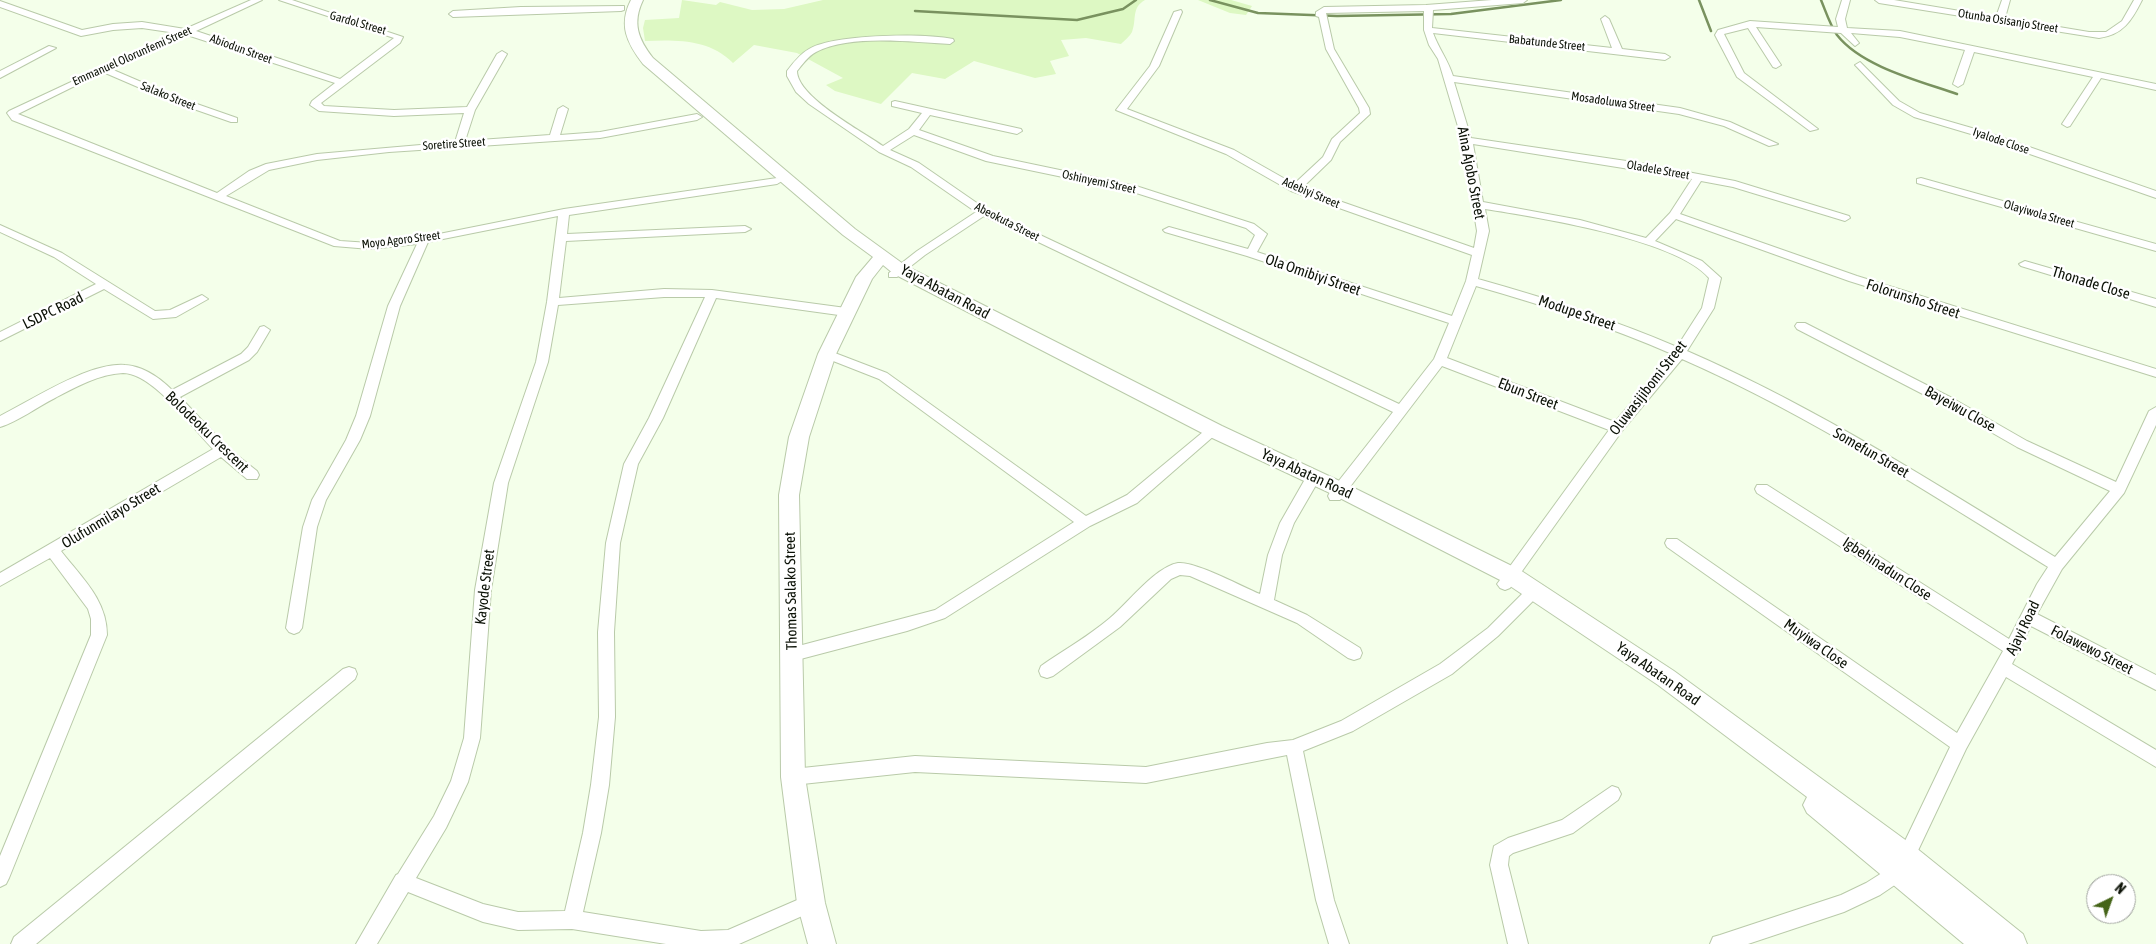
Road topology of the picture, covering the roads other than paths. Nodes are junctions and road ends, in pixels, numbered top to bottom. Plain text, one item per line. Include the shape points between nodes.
1 (258, 0) edge
2 (283, 0) edge
3 (1523, 0) edge
4 (1846, 0) edge
5 (1879, 0) edge
6 (2006, 0) edge
7 (2138, 0) edge
8 (628, 3) edge
9 (0, 4) edge
10 (1178, 12) dead end
11 (1428, 12) junction
12 (453, 14) dead end
13 (1605, 19) dead end
14 (2000, 19) junction
15 (1750, 24) junction
16 (1836, 28) junction
17 (1428, 30) junction
18 (186, 31) junction
19 (950, 41) dead end
20 (1855, 43) dead end
21 (52, 48) dead end
22 (1970, 49) junction
23 (1618, 51) junction
24 (502, 54) dead end
25 (1665, 56) dead end
26 (1776, 65) dead end
27 (1860, 65) dead end
28 (102, 69) junction
29 (0, 75) edge
30 (2099, 75) junction
31 (1448, 78) junction
32 (340, 82) junction
33 (1958, 84) dead end
34 (2156, 87) edge
35 (895, 104) dead end
36 (563, 109) dead end
37 (470, 110) junction
38 (1122, 110) joint
39 (928, 111) junction
40 (697, 117) junction
41 (15, 118) joint
42 (234, 120) dead end
43 (2067, 124) dead end
44 (1813, 130) dead end
45 (1017, 131) dead end
46 (912, 132) junction
47 (554, 138) junction
48 (1467, 140) junction
49 (458, 144) junction
50 (1773, 144) dead end
51 (883, 150) junction
52 (1698, 177) junction
53 (1922, 181) dead end
54 (777, 182) junction
55 (1295, 189) junction
56 (2156, 195) edge
57 (219, 196) junction
58 (1479, 205) junction
59 (564, 212) junction
60 (983, 212) junction
61 (1674, 215) junction
62 (1845, 218) dead end
63 (0, 228) edge
64 (744, 229) dead end
65 (1169, 230) dead end
66 (560, 238) junction
67 (424, 240) junction
68 (1649, 240) junction
69 (2156, 248) edge
70 (1477, 253) junction
71 (1250, 254) junction
72 (2025, 264) dead end
73 (887, 266) junction
74 (1472, 281) junction
75 (106, 284) junction
76 (712, 294) junction
77 (202, 299) dead end
78 (553, 302) junction
79 (2156, 303) edge
80 (846, 312) junction
81 (1457, 322) junction
82 (1801, 326) dead end
83 (264, 330) dead end
84 (0, 337) edge
85 (827, 354) junction
86 (1679, 354) junction
87 (1440, 360) junction
88 (2156, 373) edge
89 (172, 396) junction
90 (1399, 410) junction
91 (2156, 411) edge
92 (0, 422) edge
93 (1617, 428) junction
94 (1208, 435) junction
95 (222, 450) junction
96 (252, 475) dead end
97 (1309, 485) junction
98 (1762, 489) dead end
99 (2119, 489) junction
100 (1337, 493) junction
101 (1084, 522) junction
102 (1672, 543) dead end
103 (53, 550) junction
104 (2056, 565) junction
105 (0, 580) edge
106 (1509, 580) junction
107 (1531, 594) junction
108 (1266, 603) junction
109 (2028, 617) junction
110 (294, 628) dead end
111 (2012, 650) junction
112 (1354, 653) dead end
113 (793, 654) junction
114 (2003, 667) junction
115 (1046, 671) dead end
116 (349, 674) dead end
117 (2156, 683) edge
118 (1960, 744) junction
119 (1294, 747) junction
120 (2156, 758) edge
121 (794, 777) junction
122 (1612, 794) dead end
123 (1902, 864) junction
124 (0, 878) edge
125 (402, 880) junction
126 (811, 903) junction
127 (572, 920) junction
128 (22, 944) edge
129 (366, 944) edge
130 (822, 944) edge
131 (1339, 944) edge
132 (1518, 944) edge
133 (1720, 944) edge
134 (1986, 944) edge
135 (2013, 944) edge

1 - 18 street, Emmanuel Olorunfemi Street
2 - 32 street, Gardol Street via 399,37
3 - 11 street
4 - 16 street
5 - 14 street, Otunba Osisanjo Street
6 - 14 street
7 - 14 street, Otunba Osisanjo Street via 2124,25 2107,36
8 - 12 street
8 - 40 main road, Yaya Abatan Road via 619,28 625,47
8 - 73 main road, Yaya Abatan Road via 634,44 648,61
9 - 18 street, Abiodun Street via 81,33 142,25
10 - 38 street via 1154,66
11 - 17 street
11 - 55 street via 1324,10 1321,14 1330,49 1365,114 1336,141 1327,158
13 - 23 street
15 - 16 street
15 - 26 street
15 - 44 street via 1721,32 1719,36 1740,75
16 - 20 street
16 - 22 street via 1900,34
17 - 23 street, Babatunde Street
17 - 31 street, Aina Ajobo Street via 1443,59
18 - 28 street, Emmanuel Olorunfemi Street
18 - 32 street, Abiodun Street
19 - 51 street, Abeokuta Street via 841,42 811,50 792,71 801,92 812,102
21 - 29 street
22 - 30 street
22 - 33 street
23 - 25 street, Babatunde Street
24 - 37 street
27 - 56 street, Iyalode Close via 1896,102 1917,115
28 - 41 street, Emmanuel Olorunfemi Street via 18,109 12,113
28 - 42 street, Salako Street via 170,98
30 - 34 street
30 - 43 street
31 - 48 street, Aina Ajobo Street
31 - 50 street, Mosadoluwa Street via 1680,112 1727,124
32 - 37 street via 315,106 394,113
35 - 39 street
36 - 47 street
37 - 49 street
38 - 55 street, Adebiyi Street via 1230,152
39 - 45 street
39 - 46 street
40 - 47 street, Soretire Street via 600,135
40 - 54 main road, Yaya Abatan Road
41 - 57 street, Moyo Agoro Street
46 - 51 street
46 - 71 street, Oshinyemi Street via 990,159 1132,188 1250,226 1261,234
47 - 49 street, Soretire Street
48 - 52 street, Oladele Street
48 - 58 street, Aina Ajobo Street
49 - 57 street, Soretire Street via 283,163 253,173
51 - 60 street, Abeokuta Street via 915,166
52 - 61 street
52 - 62 street, Oladele Street via 1761,190
53 - 69 street, Olayiwola Street
54 - 59 street, Moyo Agoro Street
54 - 73 main road, Yaya Abatan Road
55 - 70 street, Adebiyi Street
57 - 67 street, Moyo Agoro Street via 338,244 370,246
58 - 68 street, Oluwasijibomi Street via 1575,221
58 - 70 street, Aina Ajobo Street via 1483,231
59 - 66 street, Kayode Street
59 - 67 street, Moyo Agoro Street
60 - 73 street
60 - 90 street, Abeokuta Street
61 - 68 street
61 - 88 street, Folorunsho Street via 1958,314
63 - 75 street via 58,255
64 - 66 street
65 - 71 street, Ola Omibiyi Street
66 - 78 street, Kayode Street
67 - 110 street via 394,306 360,424 319,500 310,526
68 - 86 street, Oluwasijibomi Street via 1701,264 1715,278 1708,308
70 - 74 street, Aina Ajobo Street
71 - 81 street, Ola Omibiyi Street
72 - 79 street, Thonade Close
73 - 80 main road, Thomas Salako Street via 864,277
73 - 94 main road, Yaya Abatan Road via 923,289
73 - 100 main road, Yaya Abatan Road
74 - 81 street, Aina Ajobo Street
74 - 86 street, Modupe Street via 1568,308
75 - 77 street via 153,315 172,314
75 - 84 street, LSDPC Road
76 - 78 street via 664,293
76 - 80 street
76 - 127 street via 656,418 631,464 613,543 606,632 607,717 600,785
78 - 125 street, Kayode Street via 542,362 501,483 483,590 472,738 455,790 440,822
80 - 85 main road, Thomas Salako Street
81 - 87 street, Aina Ajobo Street
82 - 99 street, Bayeiwu Close via 1948,401 2022,444
83 - 89 street via 254,349 245,357
85 - 101 street via 883,376
85 - 113 main road, Thomas Salako Street via 799,437 789,494
86 - 93 street, Oluwasijibomi Street
86 - 104 street, Somefun Street via 1734,378 1826,426
87 - 90 street, Aina Ajobo Street
87 - 93 street, Ebun Street
89 - 92 street, Bolodeoku Crescent via 136,370 114,370 97,374
89 - 95 street, Bolodeoku Crescent
90 - 100 street, Aina Ajobo Street
91 - 99 street, Ajayi Road
93 - 106 street, Oluwasijibomi Street
94 - 97 main road, Yaya Abatan Road
94 - 101 street via 1123,506
95 - 96 street, Bolodeoku Crescent
95 - 103 street, Olufunmilayo Street
97 - 100 main road, Yaya Abatan Road
97 - 108 street via 1287,522 1275,555
98 - 111 street, Igbehinadun Close
99 - 104 street, Ajayi Road
100 - 106 main road, Yaya Abatan Road
101 - 113 street via 940,614
102 - 118 street, Muyiwa Close
103 - 105 street, Olufunmilayo Street
103 - 124 street via 95,607 99,635
104 - 109 street, Ajayi Road
106 - 107 main road, Yaya Abatan Road
107 - 119 street via 1493,632 1446,669 1347,726
107 - 123 main road, Yaya Abatan Road via 1666,678
108 - 112 street via 1302,619
108 - 115 street via 1192,571 1179,569 1166,575 1115,623
109 - 111 street, Ajayi Road
109 - 117 street, Folawewo Street
111 - 114 street, Ajayi Road
113 - 121 main road, Thomas Salako Street
114 - 118 street, Ajayi Road
114 - 120 street
116 - 128 street
118 - 123 street, Ajayi Road
119 - 121 street via 1146,775 915,764
119 - 131 street via 1325,900
121 - 126 main road, Thomas Salako Street
122 - 132 street via 1567,827 1508,846 1500,852 1499,865
123 - 133 street via 1873,889 1844,903
123 - 134 main road, Yaya Abatan Road
123 - 135 main road, Yaya Abatan Road
125 - 127 street via 483,913 518,921
125 - 129 street, Kayode Street
126 - 127 street via 728,939 701,940
126 - 130 main road, Thomas Salako Street

